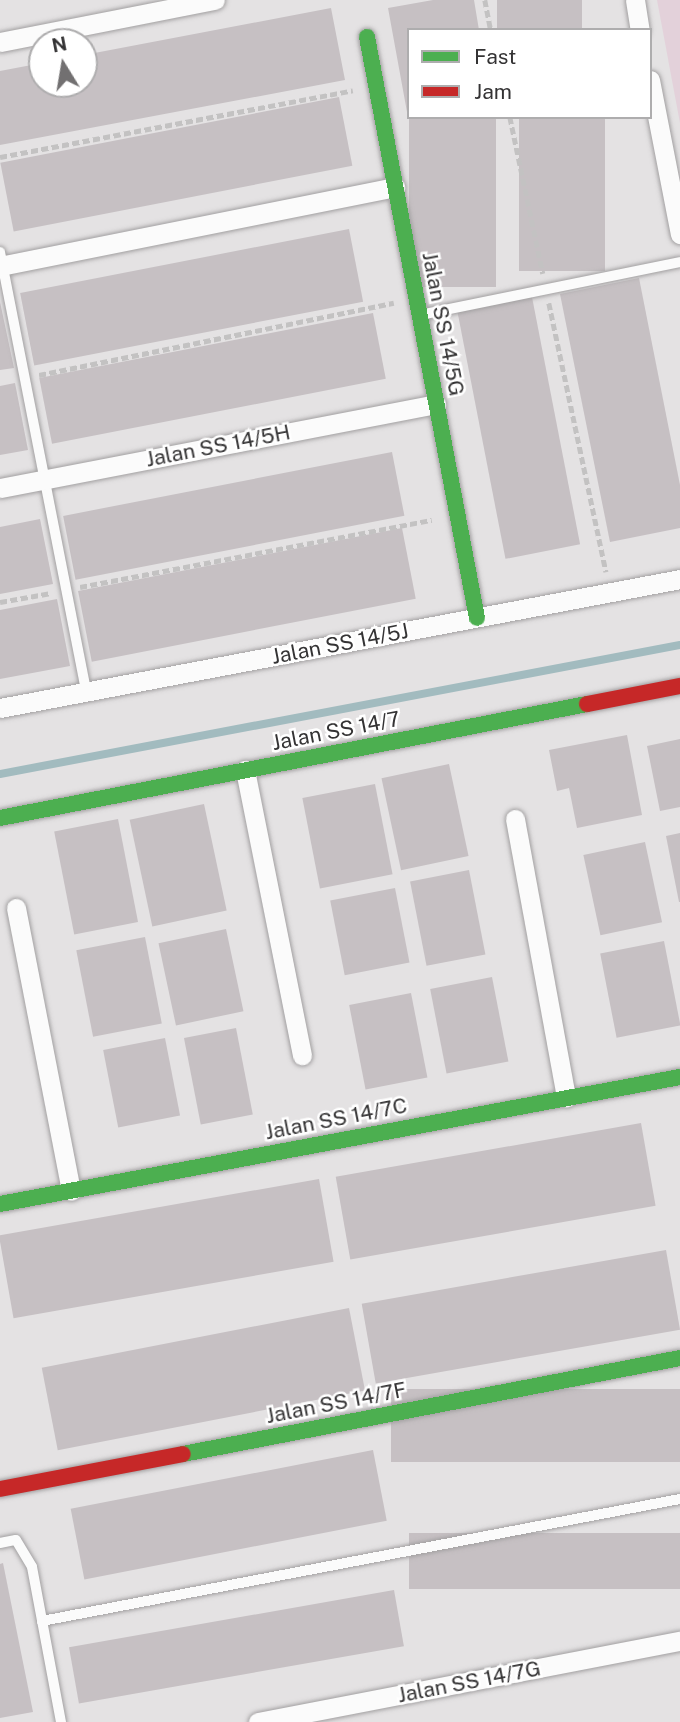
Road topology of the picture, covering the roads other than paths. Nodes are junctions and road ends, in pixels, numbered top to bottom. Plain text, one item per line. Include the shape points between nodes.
1 (215, 0) edge
2 (635, 0) edge
3 (640, 28) edge
4 (367, 37) dead end
5 (0, 42) edge
6 (652, 90) edge
7 (395, 187) junction
8 (680, 234) edge
9 (1, 262) edge
10 (680, 262) edge
11 (420, 315) junction
12 (436, 404) junction
13 (45, 479) junction
14 (0, 488) edge
15 (680, 579) edge
16 (477, 618) junction
17 (680, 686) edge
18 (86, 691) junction
19 (0, 708) edge
20 (246, 770) junction
21 (0, 818) edge
22 (515, 819) dead end
23 (16, 908) dead end
24 (302, 1055) dead end
25 (680, 1077) edge
26 (566, 1097) junction
27 (71, 1191) junction
28 (0, 1204) edge
29 (680, 1358) edge
30 (0, 1489) edge
31 (680, 1499) edge
32 (0, 1543) edge
33 (42, 1621) junction
34 (680, 1641) edge
35 (61, 1722) edge
36 (258, 1722) edge

1 - 5 street
2 - 3 street
4 - 7 street, Jalan SS 14/5G
6 - 8 street
7 - 9 street
7 - 11 street, Jalan SS 14/5G
9 - 13 lane
10 - 11 lane
11 - 12 street, Jalan SS 14/5G
12 - 13 street, Jalan SS 14/5H
12 - 16 street, Jalan SS 14/5G
13 - 14 street, Jalan SS 14/5H
13 - 18 lane
15 - 16 street, Jalan SS 14/5J
16 - 18 street, Jalan SS 14/5J
17 - 20 street, Jalan SS 14/7
18 - 19 street, Jalan SS 14/5J
20 - 21 street, Jalan SS 14/7
20 - 24 street
22 - 26 street
23 - 27 street
25 - 26 street, Jalan SS 14/7C
26 - 27 street, Jalan SS 14/7C
27 - 28 street, Jalan SS 14/7C
29 - 30 street, Jalan SS 14/7F
31 - 33 lane
32 - 33 lane via 16,1540 32,1567
33 - 35 lane
34 - 36 street, Jalan SS 14/7G

